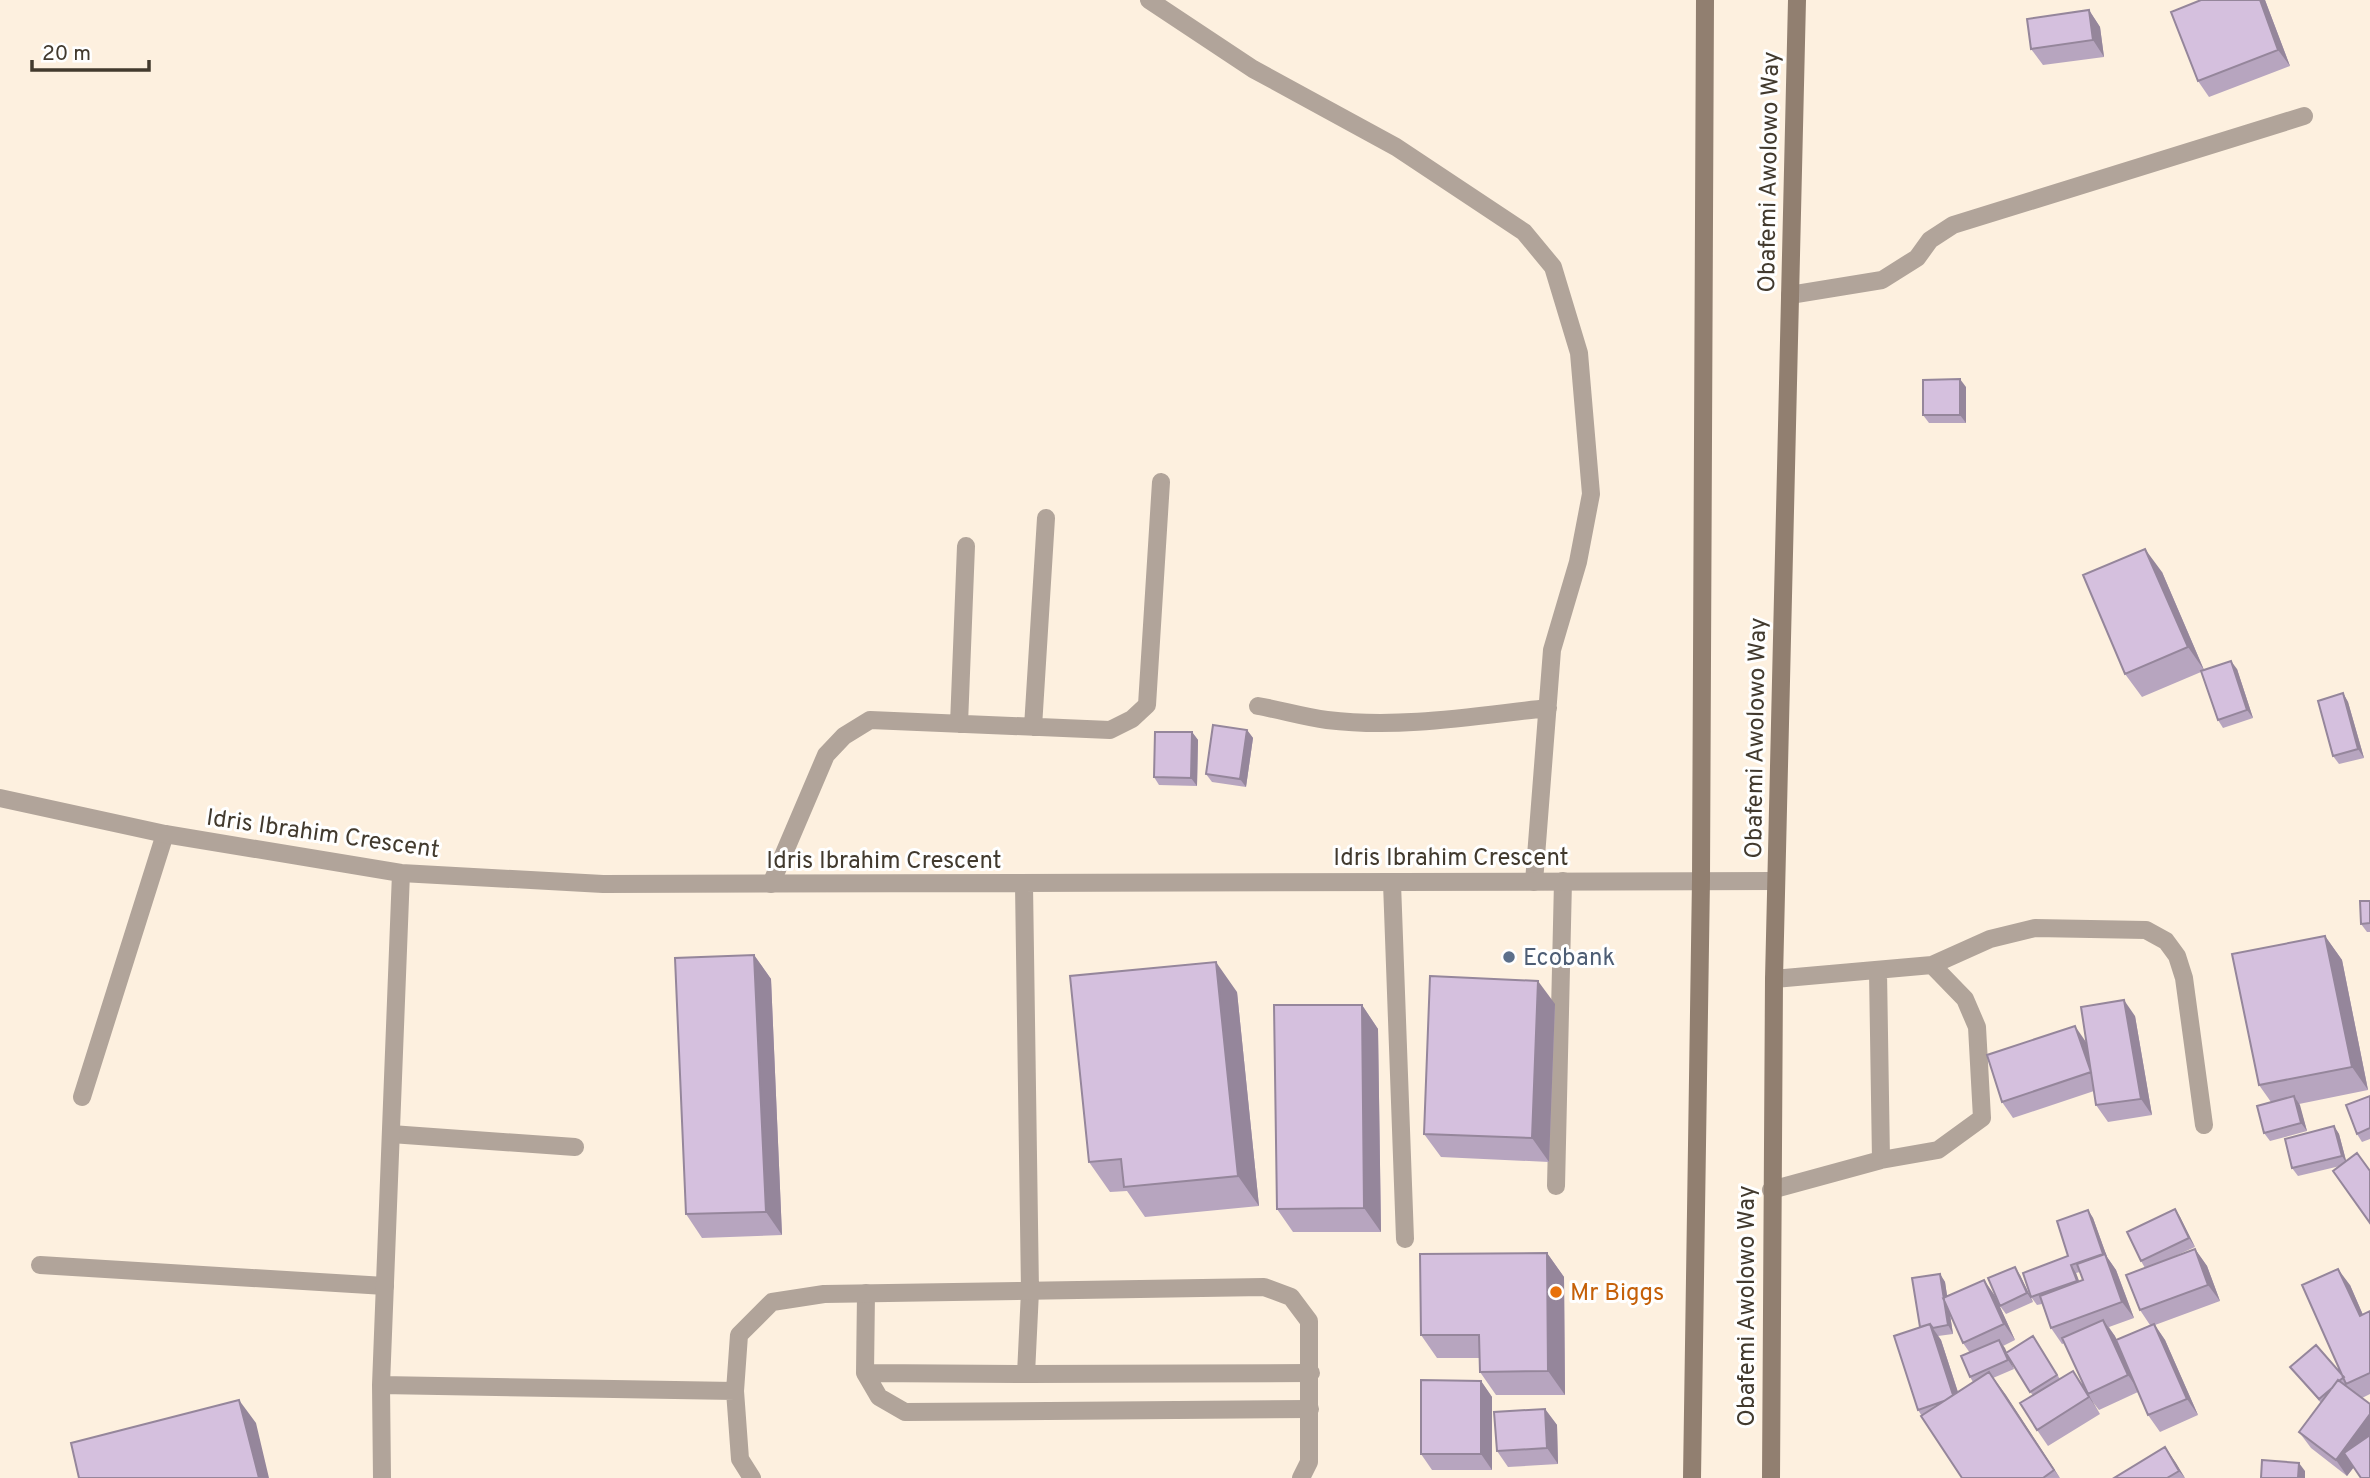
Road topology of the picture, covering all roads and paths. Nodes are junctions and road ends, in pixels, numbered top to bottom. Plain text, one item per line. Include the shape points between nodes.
1 (1149, 0) edge
2 (1704, 0) edge
3 (1797, 0) edge
4 (2304, 116) dead end
5 (1790, 295) junction
6 (1161, 482) dead end
7 (1046, 518) dead end
8 (966, 546) dead end
9 (1258, 706) dead end
10 (1548, 708) junction
11 (959, 724) junction
12 (1033, 727) junction
13 (0, 798) edge
14 (165, 834) junction
15 (401, 873) junction
16 (1701, 879) junction
17 (1563, 881) junction
18 (1776, 881) junction
19 (1534, 882) junction
20 (1392, 883) junction
21 (771, 884) junction
22 (1024, 885) junction
23 (1932, 965) junction
24 (1878, 971) junction
25 (1774, 979) junction
26 (82, 1097) dead end
27 (2204, 1125) dead end
28 (391, 1134) junction
29 (575, 1147) dead end
30 (1881, 1160) junction
31 (1556, 1186) dead end
32 (1771, 1190) junction
33 (1405, 1239) dead end
34 (40, 1265) dead end
35 (385, 1286) junction
36 (1030, 1291) junction
37 (866, 1293) junction
38 (865, 1373) junction
39 (1311, 1373) junction
40 (1026, 1374) junction
41 (381, 1385) junction
42 (735, 1391) junction
43 (1310, 1409) junction
44 (382, 1478) edge
45 (752, 1478) edge
46 (1301, 1478) edge
47 (1692, 1478) edge
48 (1771, 1478) edge

1 - 10 street via 1254,68 1407,155 1524,232 1553,267 1579,353 1591,494 1578,562 1552,650
2 - 16 main road, Obafemi Awolowo Way
3 - 5 main road, Obafemi Awolowo Way
4 - 5 street via 1953,225 1930,240 1917,258 1882,280
5 - 18 main road, Obafemi Awolowo Way
6 - 12 street via 1147,705 1110,730
7 - 12 street
8 - 11 street
9 - 10 street via 1371,723
10 - 19 street
11 - 12 street
11 - 21 street via 870,720 844,736 826,755
13 - 14 street, Idris Ibrahim Crescent
14 - 15 street, Idris Ibrahim Crescent
14 - 26 street
15 - 21 street, Idris Ibrahim Crescent via 603,884
15 - 28 street
16 - 17 street, Idris Ibrahim Crescent
16 - 18 street, Idris Ibrahim Crescent
16 - 47 main road, Obafemi Awolowo Way
17 - 19 street, Idris Ibrahim Crescent
17 - 31 street
18 - 25 main road, Obafemi Awolowo Way
19 - 20 street, Idris Ibrahim Crescent
20 - 22 street, Idris Ibrahim Crescent
20 - 33 street
21 - 22 street, Idris Ibrahim Crescent
22 - 36 street
23 - 24 street
23 - 27 street via 1990,939 2035,928 2146,930 2156,935 2177,956 2183,978
23 - 30 street via 1965,999 1977,1027 1982,1118 1938,1150
24 - 25 street
24 - 30 street
25 - 32 main road, Obafemi Awolowo Way
28 - 29 street
28 - 35 street
30 - 32 street
32 - 48 main road, Obafemi Awolowo Way
34 - 35 street
35 - 41 street
36 - 37 street
36 - 39 street via 1264,1287 1291,1297 1309,1321
36 - 40 street
37 - 38 street
37 - 42 street via 772,1302 739,1335
38 - 40 street
38 - 43 street via 879,1397 905,1412
39 - 40 street
39 - 43 street
41 - 42 street
41 - 44 street
42 - 45 street via 740,1459
43 - 46 street via 1309,1462

